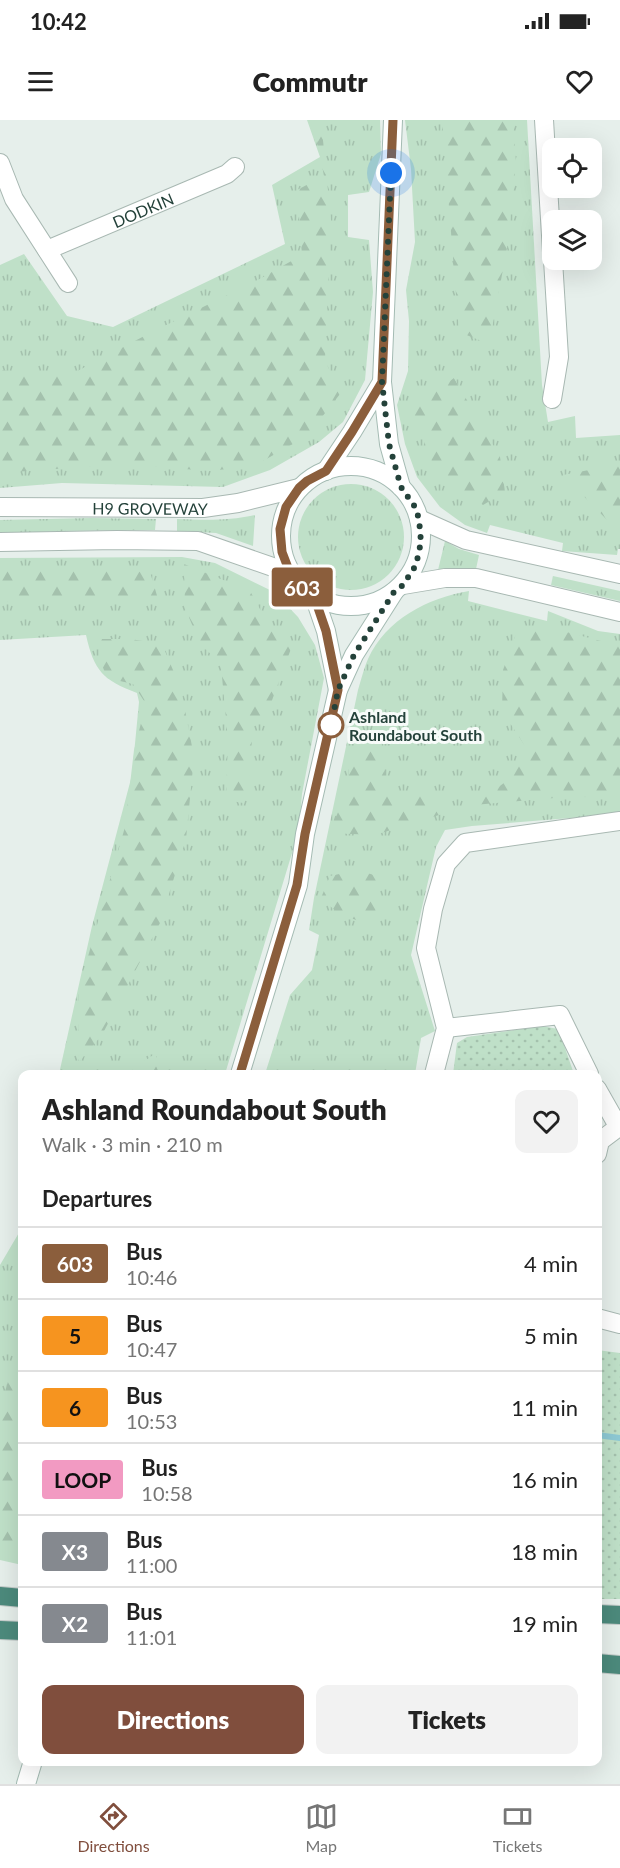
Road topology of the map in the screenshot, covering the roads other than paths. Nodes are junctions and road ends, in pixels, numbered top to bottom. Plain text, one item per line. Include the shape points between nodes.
1 (393, 120) edge
2 (544, 120) edge
3 (1, 166) edge
4 (235, 167) dead end
5 (549, 210) edge
6 (47, 250) junction
7 (553, 270) edge
8 (68, 283) dead end
9 (382, 382) junction
10 (552, 399) dead end
11 (326, 471) junction
12 (401, 487) junction
13 (299, 488) junction
14 (0, 507) edge
15 (419, 519) junction
16 (0, 542) edge
17 (290, 573) junction
18 (620, 574) edge
19 (398, 588) junction
20 (314, 596) junction
21 (620, 612) edge
22 (338, 690) junction
23 (620, 821) edge
24 (446, 1028) junction
25 (241, 1070) edge
26 (435, 1070) edge
27 (587, 1070) edge
28 (602, 1097) edge
29 (619, 1126) edge
30 (602, 1141) edge
31 (602, 1319) edge
32 (620, 1324) edge
33 (0, 1596) edge
34 (18, 1598) edge
35 (602, 1614) edge
36 (620, 1615) edge
37 (0, 1630) edge
38 (18, 1631) edge
39 (602, 1663) edge
40 (620, 1665) edge
41 (31, 1766) edge
42 (26, 1784) edge

1 - 9 street
2 - 5 street
3 - 6 street via 14,199
4 - 6 street, DODKIN via 227,174
6 - 8 street
7 - 10 street via 559,357
9 - 11 street
9 - 12 street via 389,444
11 - 12 street via 346,466 366,468
11 - 13 street
12 - 15 street
13 - 14 street, H9 GROVEWAY via 203,508
13 - 17 street via 286,507 280,529 282,552
15 - 18 street via 466,540
15 - 19 street via 421,542 416,565
16 - 17 street, H9 GROVEWAY via 198,541
17 - 20 street
19 - 20 street via 376,603 355,607 333,605
19 - 21 street via 445,578 476,578
19 - 22 street via 354,655
20 - 22 street
22 - 25 street via 297,885
23 - 24 street via 465,843 446,864 426,948
24 - 26 street
24 - 27 street via 560,1016
28 - 29 street
29 - 30 street
31 - 32 street
33 - 34 highway
35 - 36 highway
37 - 38 highway
39 - 40 highway
41 - 42 street

